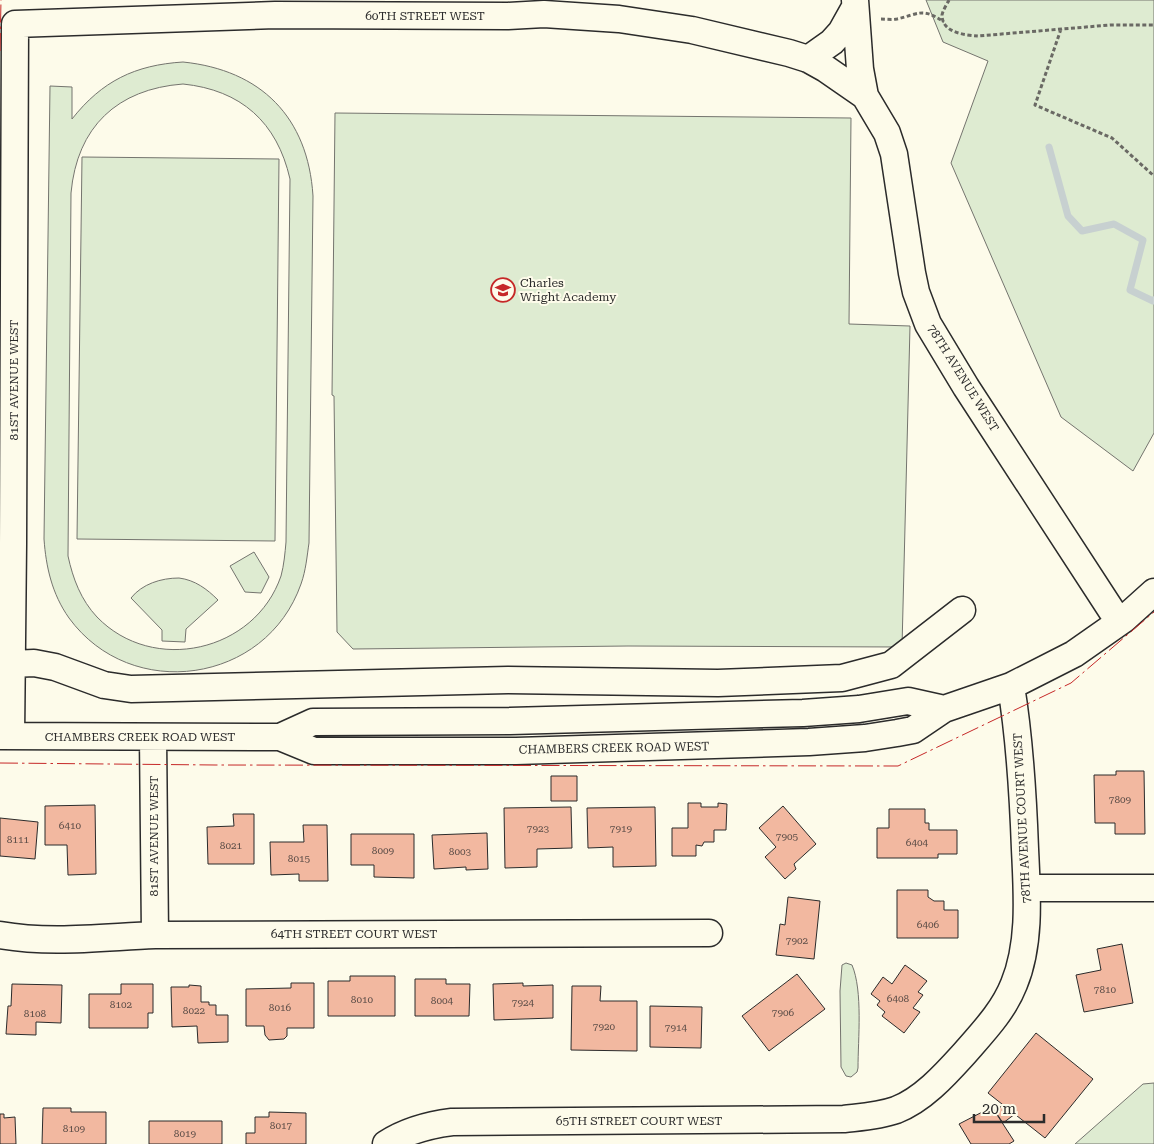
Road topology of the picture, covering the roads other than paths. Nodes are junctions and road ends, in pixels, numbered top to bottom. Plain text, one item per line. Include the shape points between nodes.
1 (855, 9) edge
2 (16, 24) joint
3 (817, 64) junction
4 (865, 96) junction
5 (1154, 592) edge
6 (962, 610) dead end
7 (1119, 622) junction
8 (12, 664) junction
9 (1011, 686) junction
10 (5, 736) edge
11 (153, 737) junction
12 (1027, 888) junction
13 (1154, 888) edge
14 (709, 933) dead end
15 (0, 935) edge
16 (155, 935) junction
17 (896, 1110) joint
18 (386, 1144) edge

1 - 3 street
1 - 4 street
2 - 3 street, 60TH STREET WEST via 232,16 544,14 619,19 692,30 788,53
2 - 8 street, 81ST AVENUE WEST
3 - 4 street, 78TH AVENUE WEST
4 - 7 street, 78TH AVENUE WEST via 888,133 894,154 912,273 928,324
5 - 7 street, CHAMBERS CREEK ROAD WEST
6 - 8 street via 891,665 842,678 810,680 718,683 508,680 131,689 104,685 55,667 34,663
7 - 9 street, CHAMBERS CREEK ROAD WEST via 1074,654
8 - 10 street, 81ST AVENUE WEST
9 - 11 street, CHAMBERS CREEK ROAD WEST via 944,709 913,730 809,742 516,750 314,751 280,737
9 - 12 street, 78TH AVENUE COURT WEST via 1022,771
10 - 11 street, CHAMBERS CREEK ROAD WEST
11 - 16 street, 81ST AVENUE WEST
12 - 13 street
12 - 17 street, 78TH AVENUE COURT WEST via 1022,955 1006,1000 952,1067 920,1096
14 - 16 street, 64TH STREET COURT WEST
15 - 16 street, 64TH STREET COURT WEST via 16,938
17 - 18 street, 65TH STREET COURT WEST via 866,1117 817,1120 452,1122 417,1129

